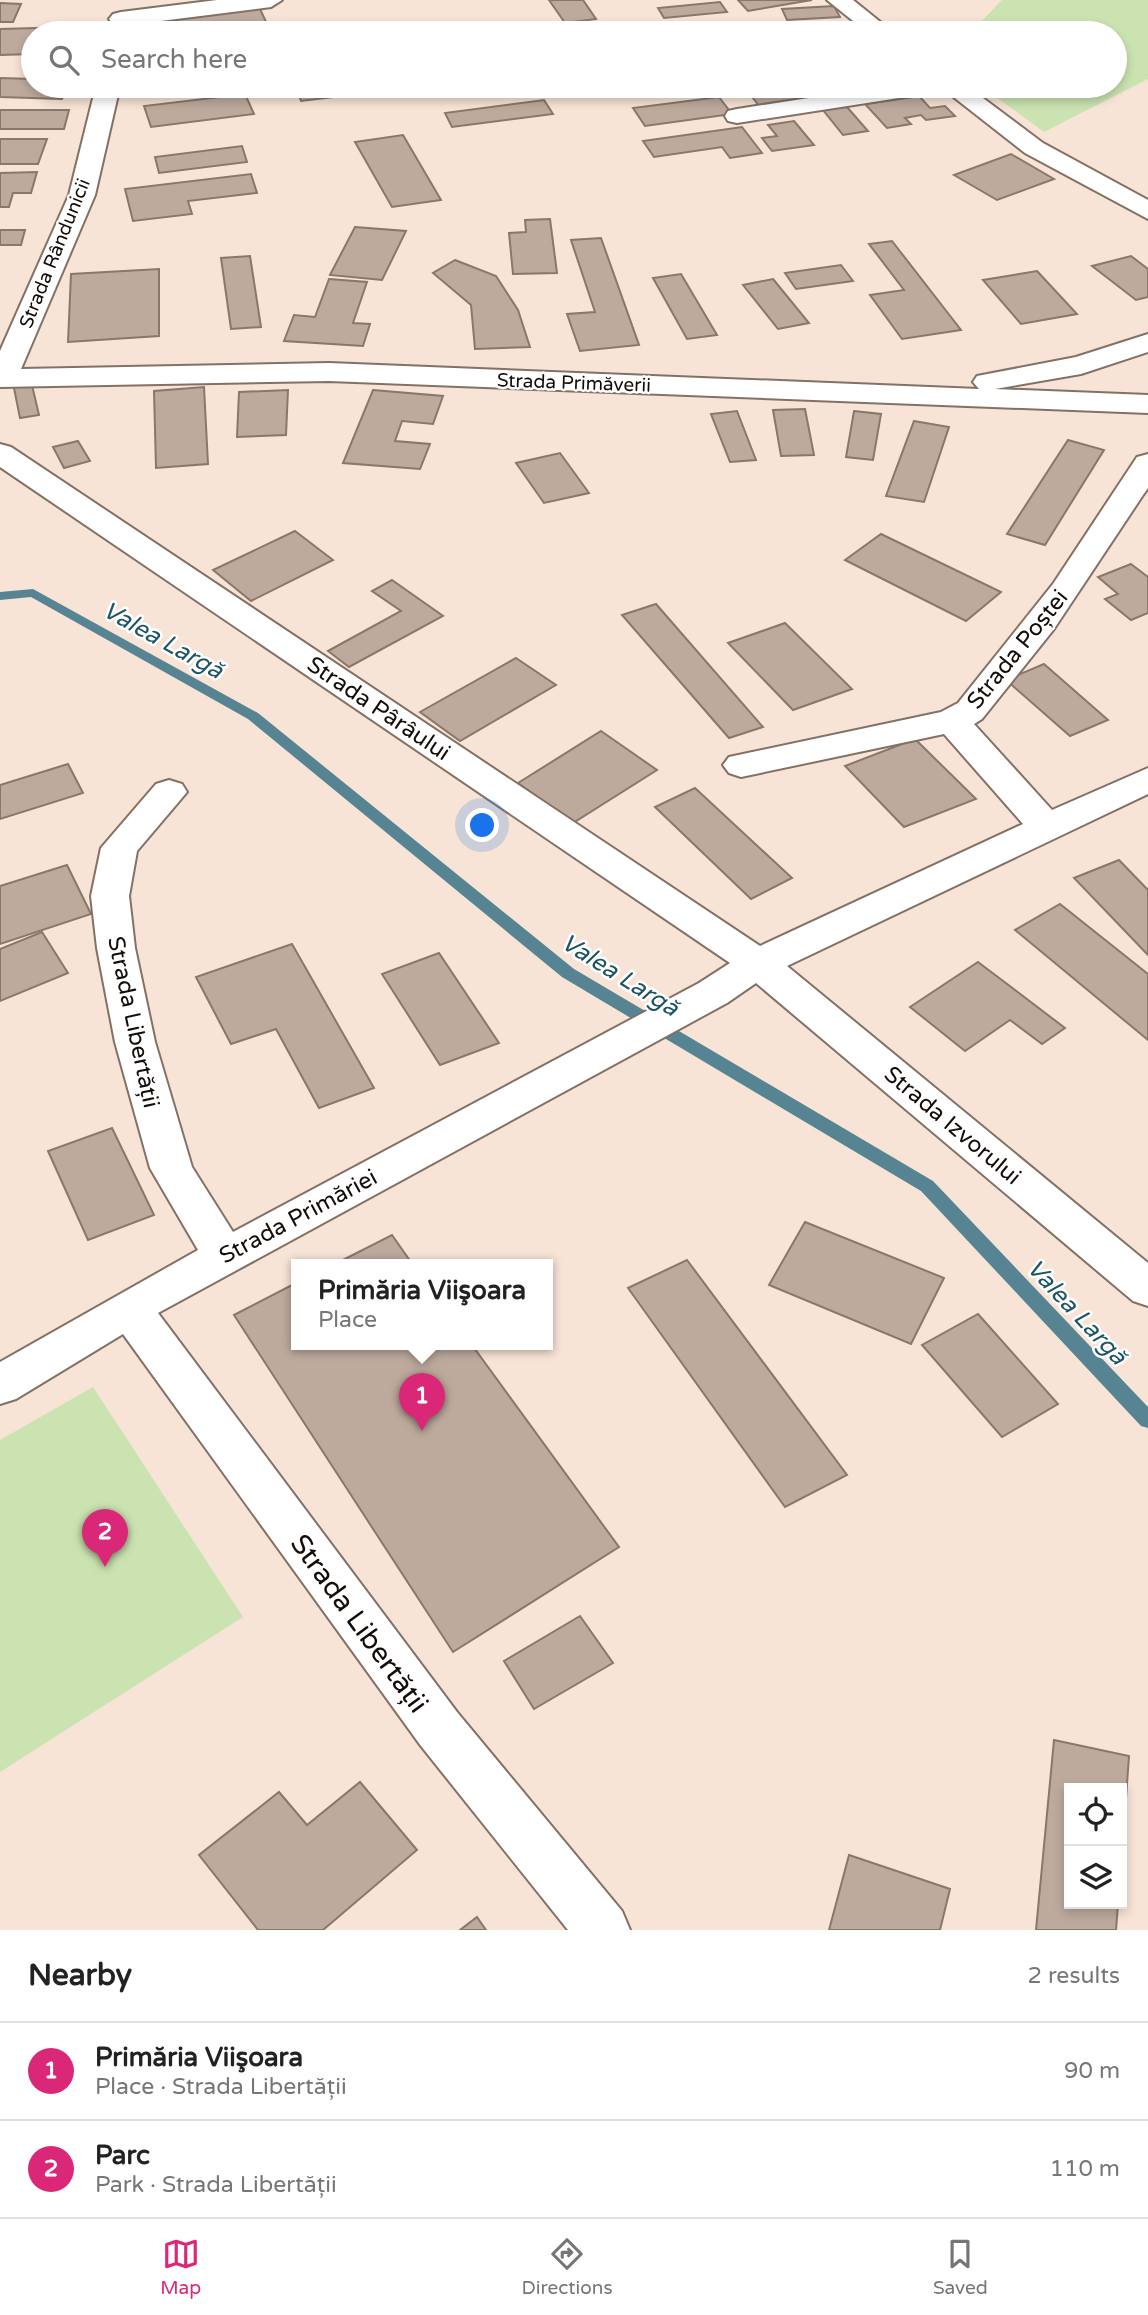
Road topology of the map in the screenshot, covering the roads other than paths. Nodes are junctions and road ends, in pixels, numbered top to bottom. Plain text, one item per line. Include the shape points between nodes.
1 (271, 0) edge
2 (838, 0) edge
3 (121, 17) edge
4 (866, 21) edge
5 (105, 98) edge
6 (854, 98) edge
7 (968, 98) edge
8 (737, 116) dead end
9 (1148, 211) edge
10 (1148, 343) edge
11 (2, 377) edge
12 (956, 397) junction
13 (1148, 404) edge
14 (2, 457) edge
15 (1144, 474) edge
16 (952, 721) junction
17 (741, 765) dead end
18 (1148, 780) edge
19 (169, 792) dead end
20 (1047, 828) junction
21 (758, 962) junction
22 (225, 1255) junction
23 (1148, 1288) edge
24 (129, 1308) junction
25 (0, 1385) edge
26 (603, 1930) edge

1 - 3 street
2 - 4 street
5 - 11 street, Strada Rândunicii via 82,195
6 - 8 street
7 - 9 street via 1034,148
10 - 12 street via 1081,365 971,386
11 - 12 street, Strada Primăverii via 329,372
12 - 13 street, Strada Primăverii
14 - 21 street, Strada Pârâului
15 - 16 street, Strada Poștei via 1013,661 970,711
16 - 17 street, Strada Poștei
16 - 20 street
18 - 20 street, Strada Primăriei
19 - 22 street, Strada Libertății via 119,848 110,896 113,922 135,1042 171,1168
20 - 21 street, Strada Primăriei
21 - 22 street, Strada Primăriei via 713,993
21 - 23 street, Strada Izvorului
22 - 24 street, Strada Primăriei
24 - 25 street, Strada Primăriei
24 - 26 street, Strada Libertății via 439,1729

